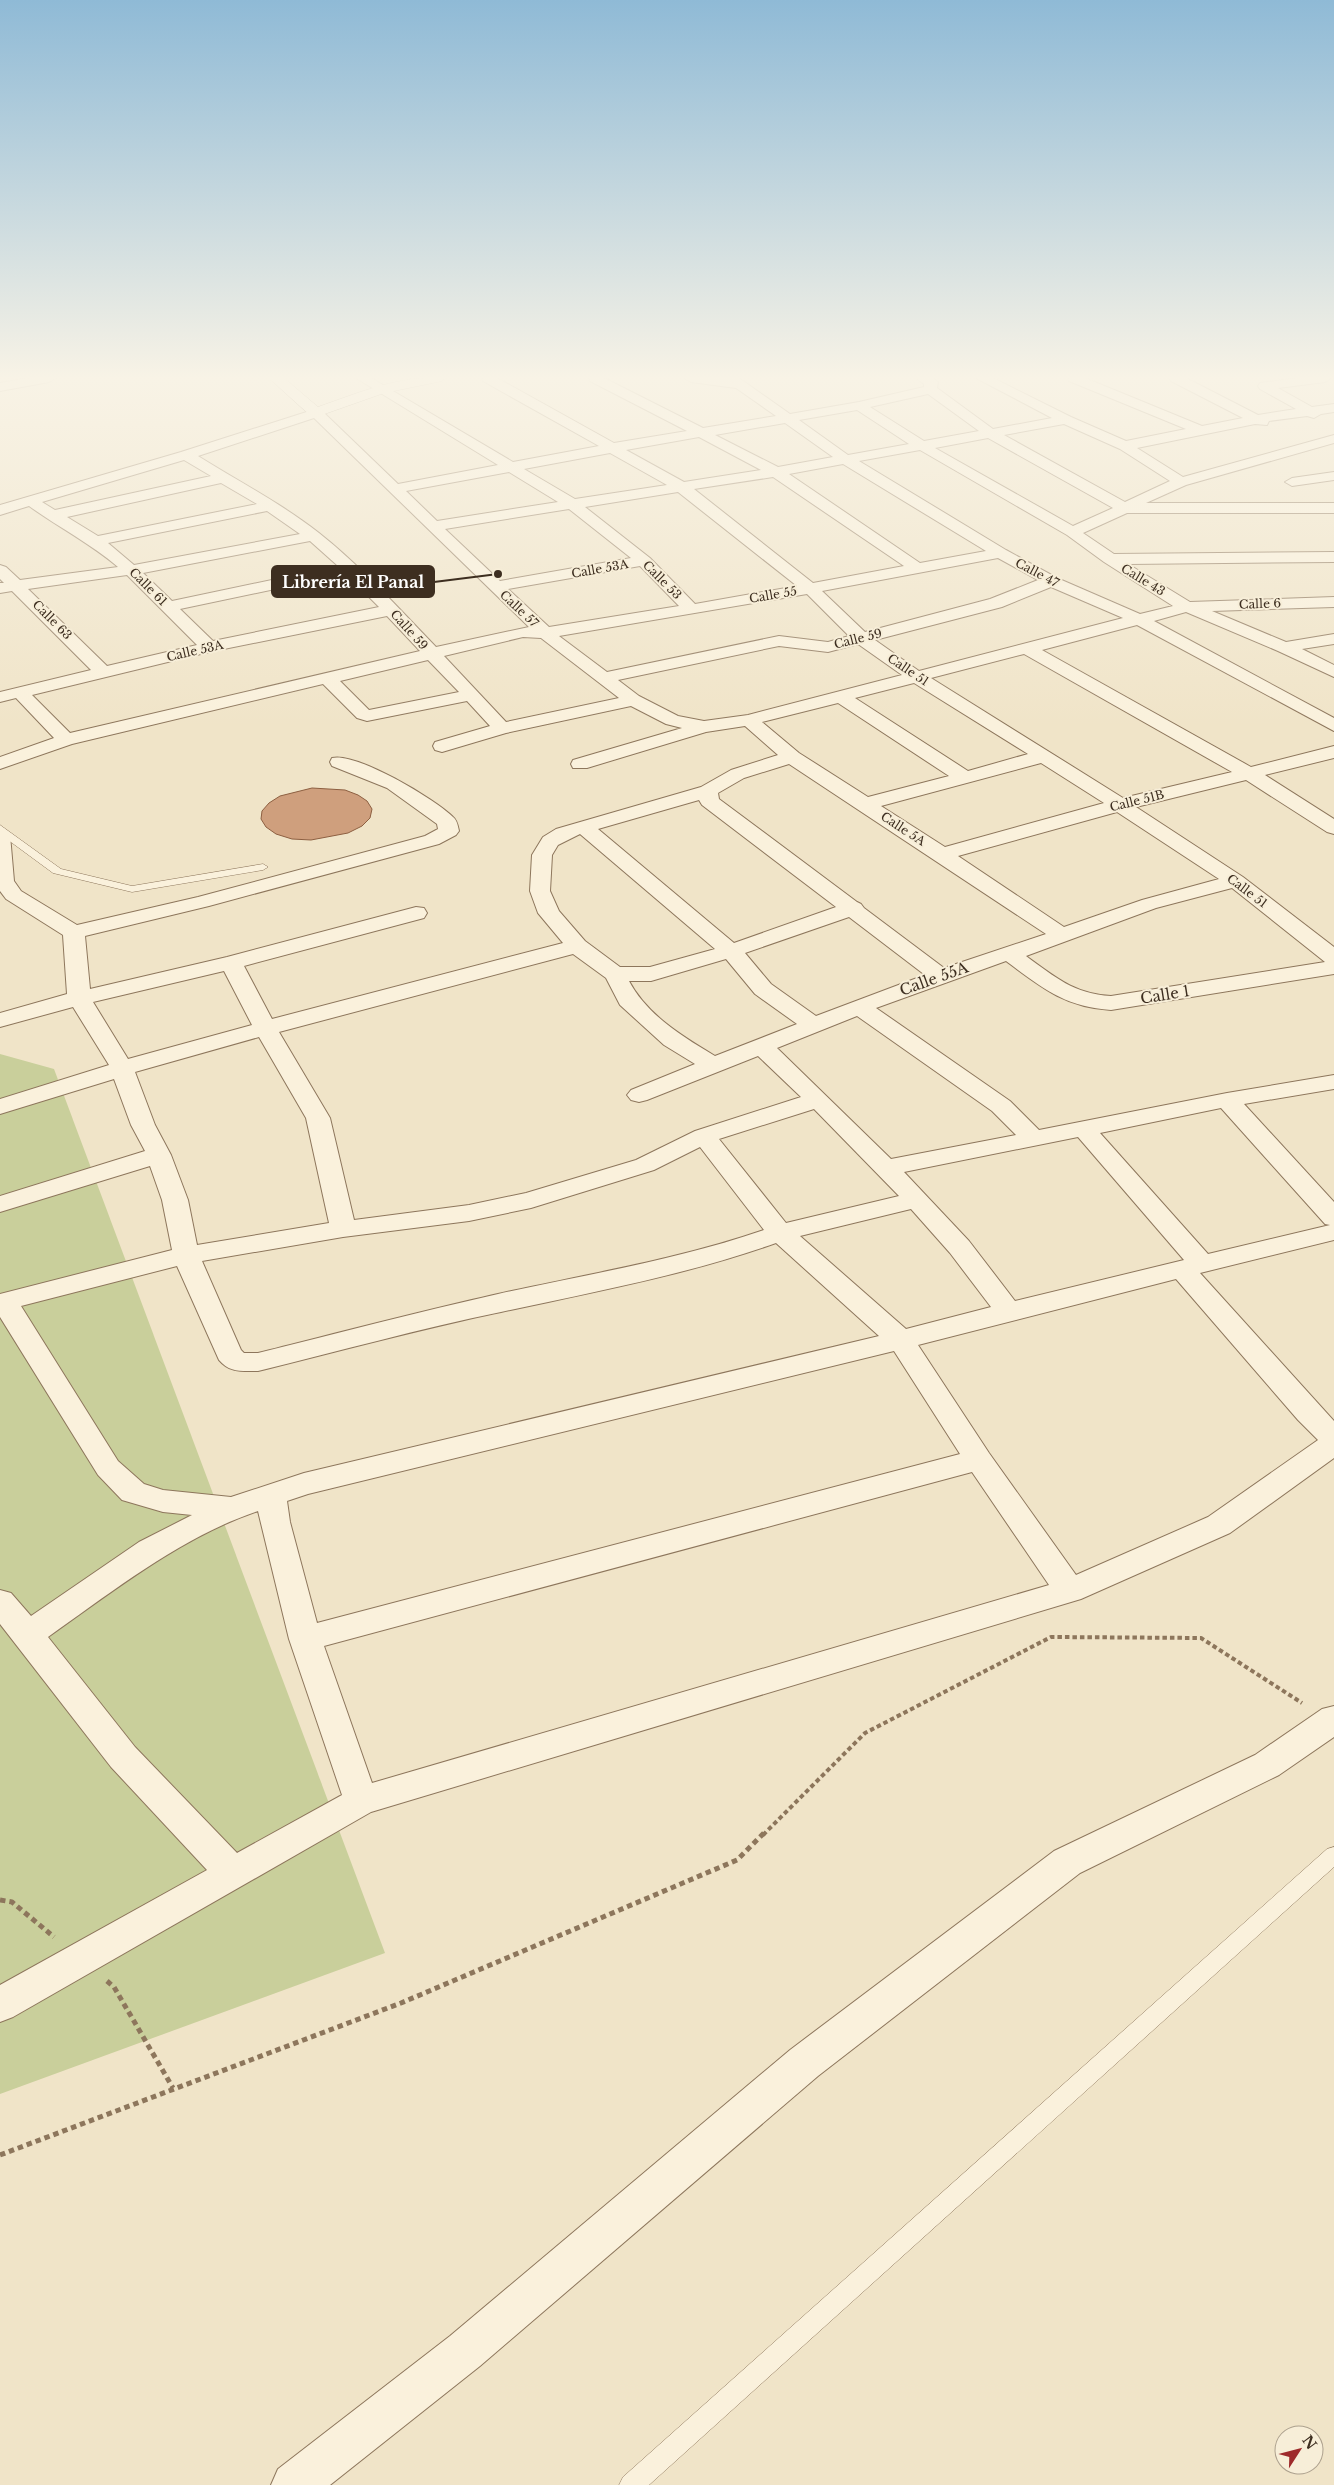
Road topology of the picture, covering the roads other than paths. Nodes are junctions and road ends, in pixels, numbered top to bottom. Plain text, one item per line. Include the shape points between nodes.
1 (55, 494) edge
2 (151, 494) edge
3 (250, 494) edge
4 (400, 494) edge
5 (556, 494) edge
6 (629, 494) edge
7 (690, 494) edge
8 (808, 494) edge
9 (903, 494) edge
10 (1006, 494) edge
11 (1099, 494) edge
12 (1155, 494) edge
13 (31, 501) junction
14 (571, 503) junction
15 (270, 506) junction
16 (1124, 508) junction
17 (1334, 508) edge
18 (0, 510) edge
19 (51, 516) junction
20 (433, 526) junction
21 (1072, 532) junction
22 (313, 536) junction
23 (96, 541) junction
24 (1000, 553) junction
25 (1334, 557) edge
26 (1110, 559) junction
27 (644, 561) junction
28 (350, 568) junction
29 (917, 568) junction
30 (0, 570) edge
31 (131, 570) junction
32 (1051, 581) junction
33 (18, 586) junction
34 (496, 586) junction
35 (0, 588) edge
36 (811, 589) junction
37 (1334, 602) edge
38 (1187, 606) junction
39 (168, 607) junction
40 (691, 609) junction
41 (391, 610) junction
42 (1138, 619) junction
43 (545, 633) junction
44 (862, 639) junction
45 (1334, 639) edge
46 (209, 647) junction
47 (1284, 647) junction
48 (1026, 648) junction
49 (430, 653) junction
50 (103, 672) junction
51 (1334, 672) edge
52 (915, 676) junction
53 (326, 677) junction
54 (602, 678) junction
55 (20, 692) junction
56 (472, 695) junction
57 (840, 696) junction
58 (0, 697) edge
59 (633, 700) junction
60 (748, 720) junction
61 (1334, 725) edge
62 (704, 727) junction
63 (502, 728) junction
64 (66, 740) junction
65 (442, 746) dead end
66 (1334, 752) edge
67 (1044, 756) junction
68 (792, 757) junction
69 (339, 762) dead end
70 (0, 763) edge
71 (580, 764) dead end
72 (1250, 774) junction
73 (966, 778) junction
74 (708, 791) junction
75 (866, 804) junction
76 (1120, 805) junction
77 (584, 827) junction
78 (0, 828) edge
79 (1334, 828) edge
80 (0, 835) edge
81 (942, 854) junction
82 (263, 867) dead end
83 (1236, 881) junction
84 (854, 908) junction
85 (416, 913) dead end
86 (74, 932) junction
87 (1060, 934) junction
88 (577, 946) junction
89 (731, 951) junction
90 (1010, 954) junction
91 (1334, 958) edge
92 (231, 963) junction
93 (1334, 967) edge
94 (615, 974) junction
95 (941, 976) junction
96 (79, 998) junction
97 (859, 1007) junction
98 (0, 1020) edge
99 (813, 1025) junction
100 (266, 1029) junction
101 (760, 1046) junction
102 (712, 1064) junction
103 (122, 1068) junction
104 (1334, 1082) edge
105 (639, 1095) dead end
106 (818, 1100) junction
107 (1227, 1100) junction
108 (0, 1106) edge
109 (1083, 1128) junction
110 (704, 1136) junction
111 (1032, 1138) junction
112 (159, 1155) junction
113 (886, 1168) junction
114 (917, 1200) junction
115 (0, 1204) edge
116 (1334, 1218) edge
117 (343, 1229) junction
118 (1334, 1232) edge
119 (780, 1233) junction
120 (186, 1255) junction
121 (1191, 1265) junction
122 (3, 1303) edge
123 (1009, 1311) junction
124 (901, 1340) junction
125 (1334, 1438) edge
126 (1334, 1443) edge
127 (979, 1460) junction
128 (270, 1495) junction
129 (232, 1508) junction
130 (1070, 1591) junction
131 (0, 1602) edge
132 (28, 1634) junction
133 (305, 1639) junction
134 (1332, 1720) edge
135 (361, 1801) junction
136 (1334, 1855) edge
137 (233, 1873) junction
138 (0, 2005) edge
139 (294, 2485) edge
140 (631, 2485) edge

1 - 13 street
2 - 19 street
3 - 15 street, Calle 59
4 - 20 street, Calle 57
5 - 14 street, Calle 53
6 - 14 street
7 - 36 street, Calle 51
8 - 29 street
9 - 24 street, Calle 47
10 - 21 street, Calle 43
11 - 16 street
12 - 16 street
13 - 18 street
13 - 19 street, Calle 61
14 - 20 street
14 - 27 street, Calle 53
15 - 22 street, Calle 59
15 - 23 street
16 - 17 street
16 - 21 street
19 - 23 street, Calle 61
20 - 34 street, Calle 57
21 - 26 street, Calle 43
22 - 28 street, Calle 59
22 - 31 street
23 - 31 street, Calle 61
24 - 29 street, Calle 55
24 - 32 street, Calle 47
25 - 26 street
26 - 38 street, Calle 43
27 - 34 street, Calle 53A
27 - 40 street, Calle 53
28 - 39 street
28 - 41 street, Calle 59
29 - 36 street, Calle 55
30 - 33 street, Calle 63
31 - 33 street
31 - 39 street, Calle 61
32 - 42 street, Calle 47
32 - 44 street, Calle 59 via 996,603
33 - 35 street
33 - 50 street, Calle 63
34 - 43 street, Calle 57
36 - 40 street, Calle 55
36 - 44 street, Calle 51
37 - 38 street, Calle 6
38 - 42 street, Calle 6
38 - 47 street, Calle 43
39 - 46 street, Calle 61
40 - 43 street, Calle 55
41 - 46 street, Calle 53A
41 - 49 street, Calle 59
42 - 48 street, Calle 6
42 - 61 street, Calle 47
43 - 49 street, Calle 55 via 523,632
43 - 54 street, Calle 57
44 - 52 street, Calle 51
44 - 54 street, Calle 59 via 828,647 779,641
45 - 47 street
46 - 50 street, Calle 53A
47 - 51 street, Calle 43
48 - 52 street, Calle 6
48 - 72 street
49 - 53 street, Calle 55
49 - 56 street, Calle 59
50 - 55 street, Calle 53A
52 - 57 street, Calle 6
52 - 67 street, Calle 51
53 - 56 street via 367,716
53 - 64 street, Calle 55
54 - 59 street, Calle 57
55 - 58 street, Calle 53A
55 - 64 street
56 - 63 street, Calle 59
57 - 60 street, Calle 6
57 - 73 street
59 - 62 street, Calle 57 via 672,720
59 - 63 street
60 - 62 street, Calle 6
60 - 68 street, Calle 5A
62 - 71 street
63 - 65 street
64 - 70 street, Calle 55
66 - 72 street, Calle 51B
67 - 73 street
67 - 76 street, Calle 51
68 - 74 street via 743,772
68 - 75 street, Calle 5A
69 - 86 street via 394,784 446,821 449,830 432,840 212,900
72 - 76 street, Calle 51B
72 - 79 street
73 - 75 street
74 - 77 street
74 - 84 street via 709,800
75 - 81 street, Calle 5A
76 - 81 street, Calle 51B
76 - 83 street, Calle 51
77 - 88 street via 550,841 542,855 540,870 540,891 549,913
77 - 89 street
78 - 82 lane via 57,871 132,889
80 - 86 street via 4,881 13,895
81 - 87 street, Calle 5A
83 - 87 street, Calle 55A via 1149,904
83 - 91 street, Calle 51
84 - 89 street
84 - 95 street
85 - 92 street
86 - 96 street
87 - 90 street, Calle 55A
88 - 94 street
88 - 100 street
89 - 94 street via 651,974
89 - 99 street via 763,989
90 - 93 street, Calle 1 via 1068,996 1095,1004
90 - 95 street, Calle 55A
92 - 96 street
92 - 100 street
94 - 102 street via 628,1000 672,1040
95 - 97 street, Calle 55A
96 - 98 street
96 - 103 street
97 - 99 street, Calle 55A
97 - 111 street via 1001,1106
99 - 101 street, Calle 55A
100 - 103 street
100 - 117 street via 318,1118
101 - 102 street, Calle 55A
101 - 106 street
102 - 105 street, Calle 55A
103 - 108 street
103 - 112 street
104 - 107 street
106 - 110 street
106 - 113 street
107 - 109 street
107 - 116 street
109 - 111 street
109 - 121 street
110 - 117 street via 645,1165 531,1200 469,1213
110 - 119 street
111 - 113 street
112 - 115 street
112 - 120 street via 175,1200
113 - 114 street
114 - 119 street
114 - 123 street
117 - 120 street
118 - 121 street
119 - 120 street via 723,1253 610,1281 498,1303 246,1363 236,1362 229,1354
119 - 124 street
120 - 122 street
121 - 123 street
121 - 125 street via 1308,1413
122 - 129 street via 108,1468 133,1492 163,1501
123 - 124 street
124 - 127 street
124 - 128 street via 304,1484
126 - 130 street via 1218,1525
127 - 130 street
127 - 133 street
128 - 129 street
128 - 133 street
129 - 132 street via 150,1550
130 - 135 street
131 - 132 street
132 - 137 street via 123,1757
133 - 135 street
134 - 139 street via 1268,1764 1067,1862 804,2063 465,2351
135 - 137 street
136 - 140 lane
137 - 138 street

